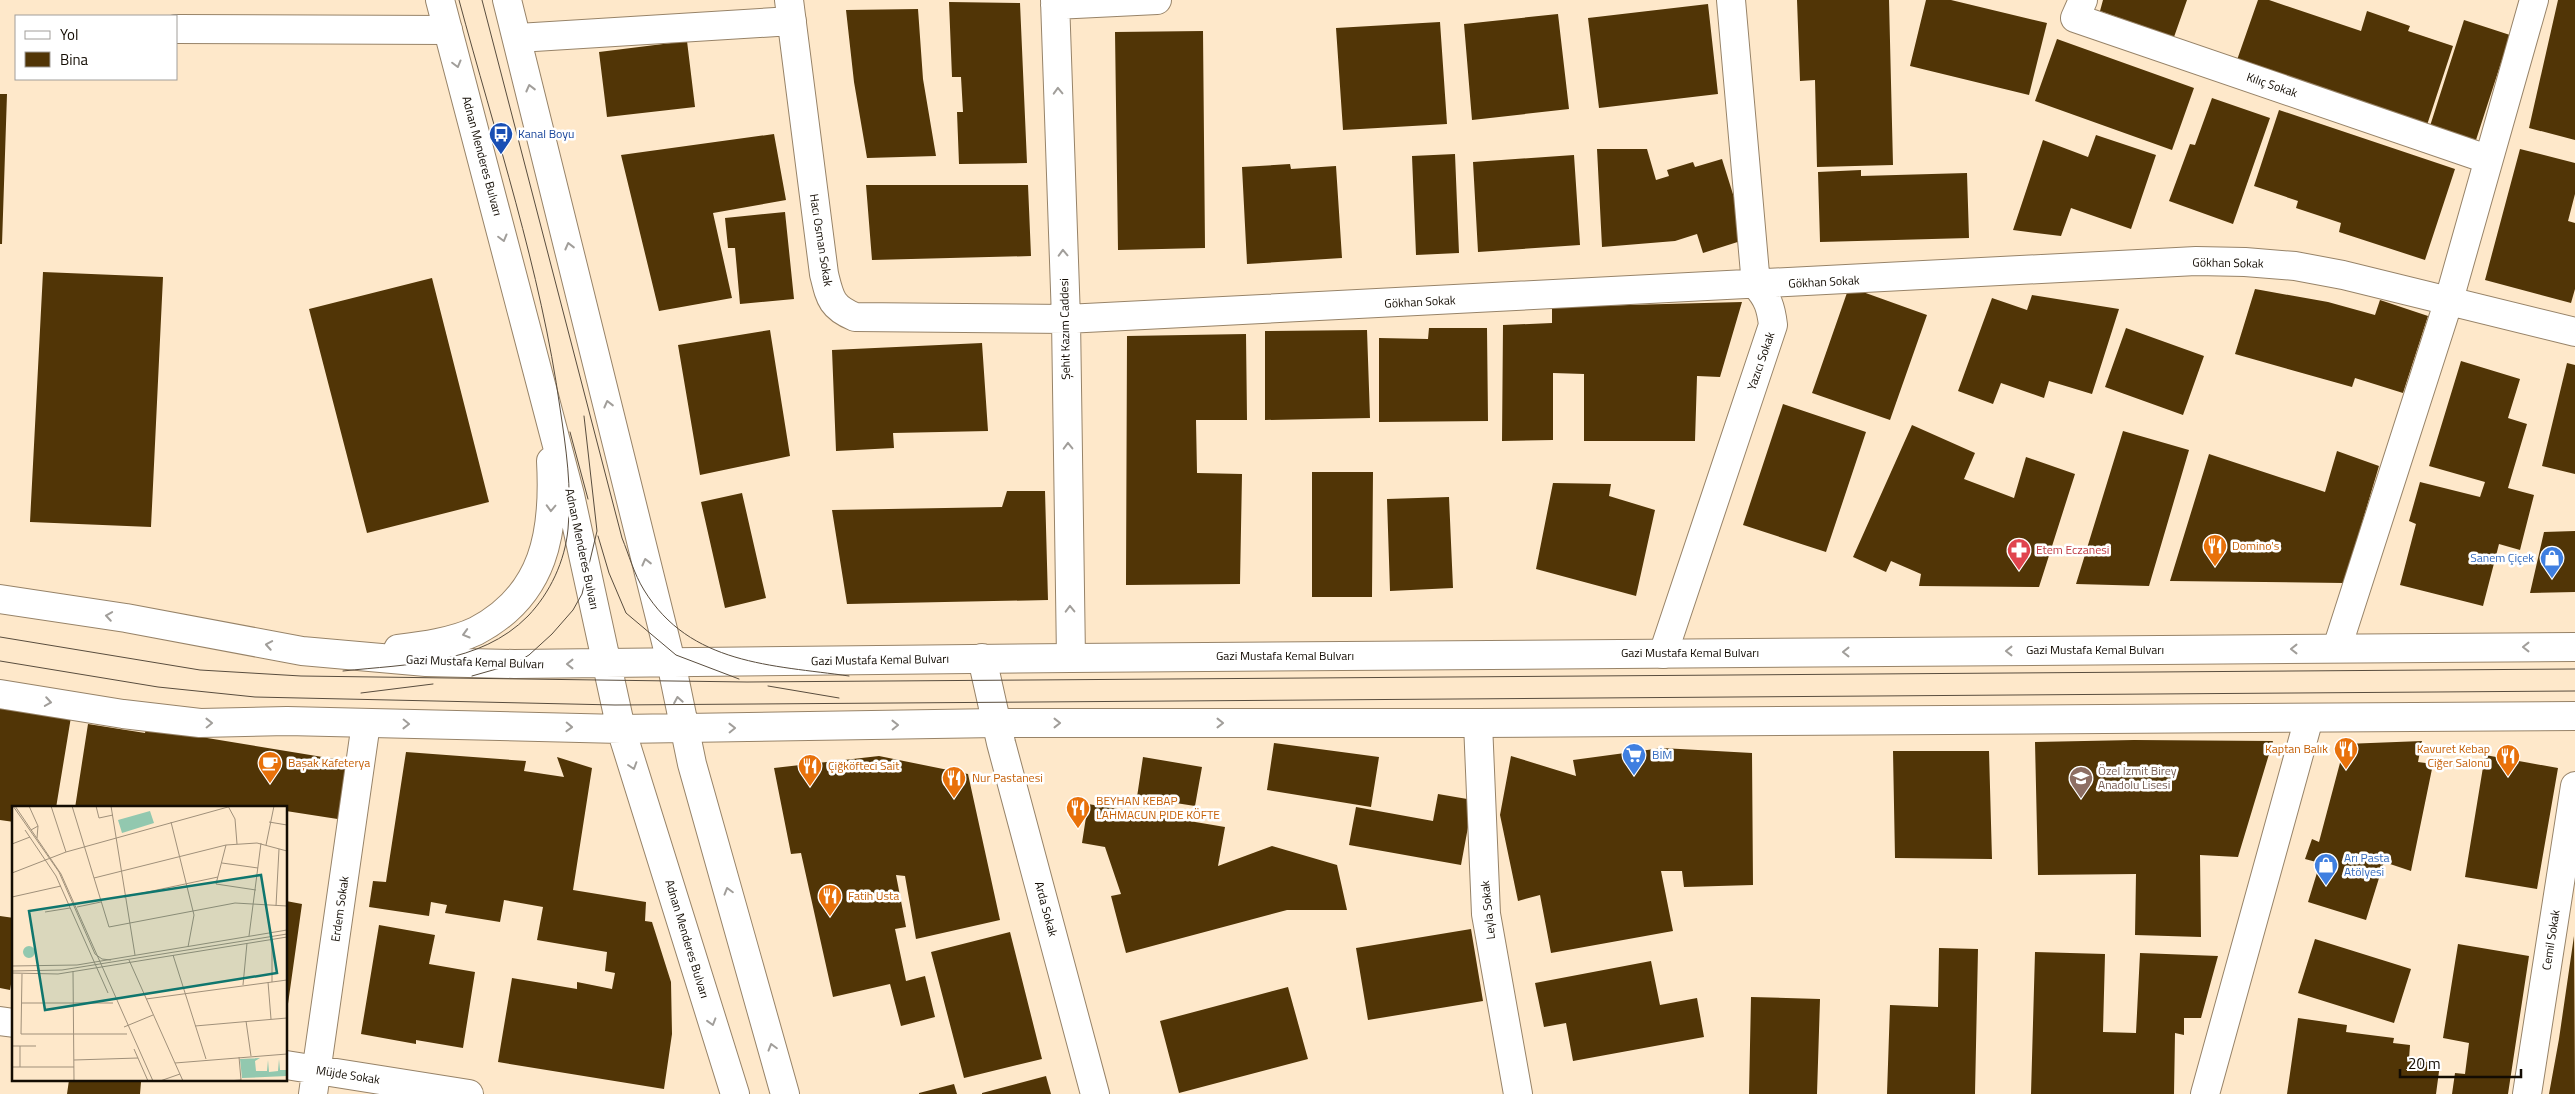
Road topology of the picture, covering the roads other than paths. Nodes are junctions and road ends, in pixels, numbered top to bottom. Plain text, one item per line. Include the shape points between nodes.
1 (440, 0) edge
2 (507, 0) edge
3 (1157, 0) edge
4 (1731, 0) edge
5 (2083, 0) edge
6 (2534, 0) edge
7 (1055, 3) edge
8 (790, 11) edge
9 (178, 29) edge
10 (448, 30) junction
11 (518, 38) junction
12 (2487, 159) junction
13 (1756, 285) junction
14 (2448, 300) junction
15 (1066, 319) junction
16 (2575, 332) edge
17 (543, 390) junction
18 (0, 598) edge
19 (2575, 647) edge
20 (2337, 648) junction
21 (302, 651) junction
22 (1663, 654) junction
23 (982, 658) junction
24 (1071, 658) junction
25 (671, 662) junction
26 (606, 664) junction
27 (0, 694) edge
28 (2575, 716) edge
29 (2309, 718) junction
30 (366, 723) junction
31 (996, 723) junction
32 (1478, 723) junction
33 (684, 728) junction
34 (621, 729) junction
35 (2575, 786) edge
36 (288, 1066) edge
37 (315, 1082) edge
38 (469, 1094) edge
39 (734, 1094) edge
40 (786, 1094) edge
41 (1095, 1094) edge
42 (1518, 1094) edge
43 (2205, 1094) edge
44 (2526, 1094) edge

1 - 10 main road, Adnan Menderes Bulvarı
2 - 11 main road
3 - 7 main road
4 - 13 main road, Yazıcı Sokak
5 - 12 main road, Kılıç Sokak via 2075,18
6 - 12 main road
15 -> 7 main road, Şehit Kazım Caddesi
8 - 11 main road
8 - 15 main road, Hacı Osman Sokak via 824,274 830,298 839,311 855,317 881,319
9 - 10 main road
10 -> 17 main road, Adnan Menderes Bulvarı
25 -> 11 main road
12 - 14 main road
13 - 14 main road, Gökhan Sokak via 2196,261 2245,262 2295,266
13 - 15 main road, Gökhan Sokak
13 - 22 main road, Yazıcı Sokak via 1771,308 1773,325
14 - 16 main road, Gökhan Sokak
14 - 20 main road
24 -> 15 main road, Şehit Kazım Caddesi
17 -> 21 main road via 552,476 549,534 537,570 522,593 494,619 474,632 449,639 390,650
17 - 26 main road, Adnan Menderes Bulvarı via 570,495
21 -> 18 main road, Gazi Mustafa Kemal Bulvarı
19 -> 20 main road, Gazi Mustafa Kemal Bulvarı
20 -> 22 main road, Gazi Mustafa Kemal Bulvarı
26 -> 21 main road, Gazi Mustafa Kemal Bulvarı via 426,662
22 - 24 main road, Gazi Mustafa Kemal Bulvarı
23 - 24 main road, Gazi Mustafa Kemal Bulvarı
23 - 25 main road, Gazi Mustafa Kemal Bulvarı
23 - 31 main road, Arda Sokak
25 - 26 main road, Gazi Mustafa Kemal Bulvarı
33 -> 25 main road
26 - 34 main road, Adnan Menderes Bulvarı
27 -> 30 main road via 172,722
28 - 29 main road
29 - 32 main road
29 - 43 main road
30 -> 34 main road
30 - 37 main road, Erdem Sokak
31 -> 32 main road
33 -> 31 main road
31 - 41 main road, Arda Sokak
32 - 42 main road, Leyla Sokak via 1486,914
33 - 34 main road
40 -> 33 main road
34 -> 39 main road, Adnan Menderes Bulvarı
35 - 44 main road, Cemil Sokak
36 - 37 main road, Müjde Sokak
37 - 38 main road, Müjde Sokak

